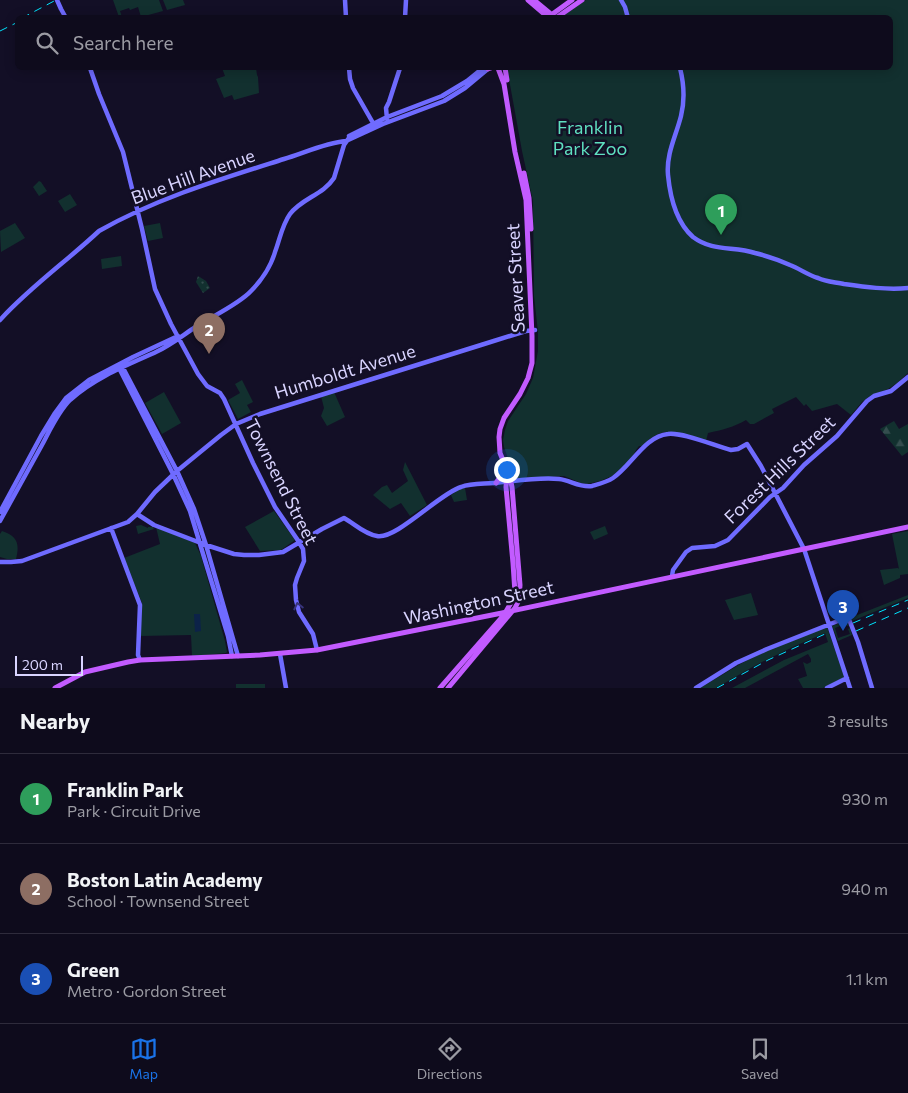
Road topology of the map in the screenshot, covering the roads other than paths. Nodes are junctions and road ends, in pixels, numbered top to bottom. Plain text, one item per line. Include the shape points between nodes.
1 (57, 0) edge
2 (345, 0) edge
3 (406, 0) edge
4 (528, 0) edge
5 (534, 0) edge
6 (572, 0) edge
7 (582, 0) edge
8 (621, 0) edge
9 (64, 15) edge
10 (346, 15) edge
11 (406, 15) edge
12 (548, 15) edge
13 (549, 15) edge
14 (553, 15) edge
15 (555, 15) edge
16 (627, 15) edge
17 (91, 70) edge
18 (349, 70) edge
19 (399, 70) edge
20 (487, 70) edge
21 (501, 70) edge
22 (502, 70) edge
23 (680, 70) edge
24 (389, 118) junction
25 (373, 123) junction
26 (351, 136) junction
27 (346, 141) junction
28 (340, 142) junction
29 (138, 212) junction
30 (908, 288) edge
31 (0, 320) edge
32 (534, 330) junction
33 (178, 338) junction
34 (120, 366) junction
35 (908, 377) edge
36 (236, 424) junction
37 (504, 462) junction
38 (174, 472) junction
39 (509, 481) junction
40 (496, 483) junction
41 (774, 494) junction
42 (0, 512) edge
43 (137, 514) junction
44 (0, 521) edge
45 (908, 527) edge
46 (111, 528) junction
47 (198, 535) junction
48 (192, 540) junction
49 (299, 542) junction
50 (200, 543) junction
51 (206, 545) junction
52 (214, 548) junction
53 (804, 549) junction
54 (209, 556) junction
55 (0, 562) edge
56 (672, 576) junction
57 (514, 610) junction
58 (506, 612) junction
59 (829, 624) junction
60 (317, 650) junction
61 (280, 654) junction
62 (235, 656) junction
63 (140, 660) junction
64 (846, 678) junction
65 (55, 688) edge
66 (286, 688) edge
67 (440, 688) edge
68 (448, 688) edge
69 (696, 688) edge
70 (828, 688) edge
71 (850, 688) edge
72 (872, 688) edge

1 - 9 main road
2 - 10 main road
3 - 11 main road
4 - 12 main road
5 - 13 main road
6 - 14 main road
7 - 15 main road
8 - 16 main road
17 - 29 main road, Townsend Street via 123,152
18 - 25 main road via 353,88
19 - 24 main road via 389,102
20 - 24 main road, Blue Hill Avenue via 444,101
21 - 32 main road, Seaver Street via 526,200
22 - 32 main road, Seaver Street via 507,80 530,203
23 - 30 main road via 683,108 668,159 668,175 675,210 691,234 708,246 746,250 828,281
24 - 25 main road, Blue Hill Avenue
24 - 27 main road, Blue Hill Avenue
25 - 26 main road, Blue Hill Avenue
26 - 27 main road
26 - 28 main road, Blue Hill Avenue
27 - 28 main road, Blue Hill Avenue
27 - 33 main road via 334,178 326,188 289,215 272,260 254,288
28 - 29 main road, Blue Hill Avenue via 191,189
29 - 31 main road, Blue Hill Avenue via 99,231
29 - 33 main road, Townsend Street via 155,288
32 - 36 main road, Humboldt Avenue via 268,410
32 - 37 main road, Seaver Street via 528,378 504,418 499,433
32 - 39 main road, Seaver Street via 535,354 531,376 502,433
33 - 34 main road via 160,350
33 - 36 main road, Townsend Street via 201,379 224,399
34 - 38 main road
34 - 42 main road via 89,380 60,405
34 - 44 main road via 84,389 64,407
35 - 41 main road, Forest Hills Street via 891,391 867,401 831,441
36 - 38 main road, Humboldt Avenue
36 - 49 main road, Townsend Street via 274,506
37 - 39 main road, Seaver Street
37 - 40 main road
38 - 43 main road, Humboldt Avenue
38 - 47 main road
38 - 51 main road via 194,509
39 - 40 main road
39 - 41 main road via 561,479 580,486 603,483 618,474 651,441 673,434 731,450 747,444
39 - 57 main road via 520,586
39 - 58 main road via 515,593
40 - 49 main road via 455,489 383,537 371,535 344,518
41 - 53 main road
41 - 56 main road, Forest Hills Street via 725,542 688,550
43 - 46 main road via 128,522
43 - 48 main road via 154,525
45 - 53 main road, Washington Street
46 - 55 main road via 22,561
46 - 63 main road via 140,605
47 - 48 main road
47 - 50 main road
48 - 50 main road
49 - 52 main road via 283,552 261,554 234,554
60 -> 49 main road, Townsend Street via 313,634 298,608 295,585 304,559
50 - 51 main road
50 - 62 main road
51 - 52 main road
51 - 54 main road
52 - 54 main road
53 - 56 main road, Washington Street
53 - 59 main road
54 - 62 main road
56 - 57 main road, Washington Street
57 - 58 main road, Washington Street
57 - 68 main road
58 - 60 main road, Washington Street
58 - 67 main road
59 - 64 main road
59 - 69 main road via 743,660
59 - 72 main road via 848,617
60 - 61 main road, Washington Street
61 - 62 main road, Washington Street
61 - 66 main road
62 - 63 main road, Washington Street
63 - 65 main road, Washington Street via 85,672
64 - 70 main road
64 - 71 main road

